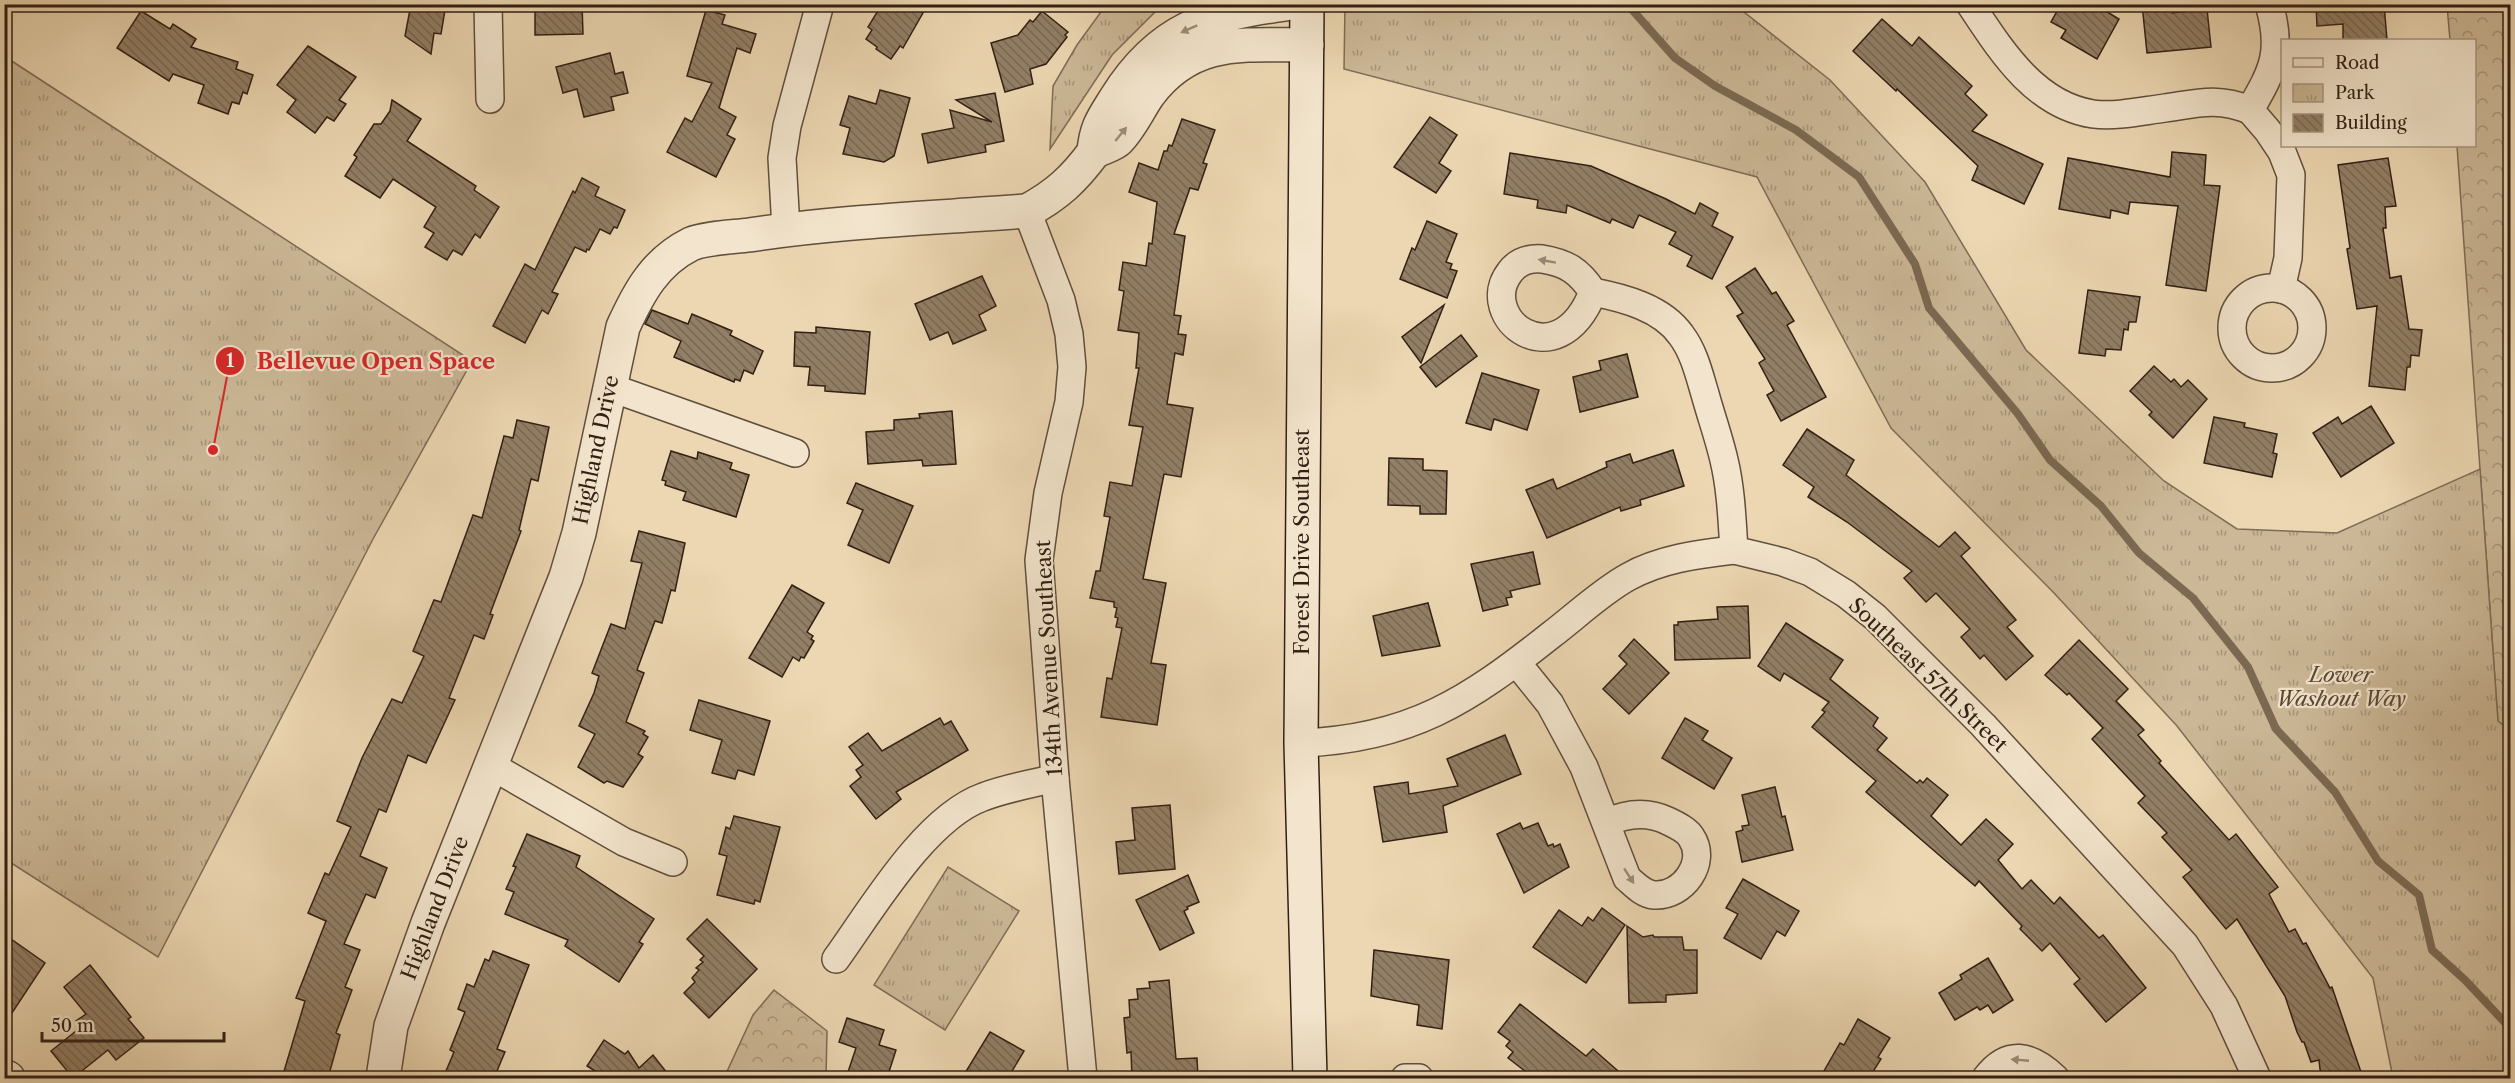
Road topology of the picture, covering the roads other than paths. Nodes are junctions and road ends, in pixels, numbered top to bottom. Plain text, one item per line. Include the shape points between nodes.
1 (488, 4) edge
2 (820, 4) edge
3 (1286, 4) edge
4 (1307, 4) edge
5 (1970, 4) edge
6 (2269, 4) edge
7 (1307, 45) junction
8 (490, 99) dead end
9 (2250, 110) junction
10 (1094, 152) junction
11 (1028, 211) junction
12 (786, 229) junction
13 (2281, 289) dead end
14 (1593, 292) dead end
15 (609, 387) junction
16 (795, 453) dead end
17 (1734, 550) junction
18 (1517, 663) junction
19 (1301, 743) junction
20 (490, 765) junction
21 (1055, 778) junction
22 (1606, 823) dead end
23 (674, 862) dead end
24 (836, 959) dead end
25 (383, 1078) edge
26 (1083, 1078) edge
27 (1310, 1078) edge
28 (1405, 1078) edge
29 (1419, 1078) edge
30 (1986, 1078) edge
31 (2055, 1078) edge
32 (2256, 1078) edge

1 - 8 street
2 - 12 street via 782,158
3 -> 10 street, Highland Drive via 1250,9 1167,39 1128,79 1096,131
4 - 7 street, Forest Drive Southeast
5 - 9 street via 2018,71 2071,108 2093,114 2122,114 2216,100
6 - 9 street via 2276,45 2272,72
10 -> 7 street, Highland Drive via 1118,141 1150,92 1195,54 1232,45
7 - 19 street, Forest Drive Southeast
9 - 13 street via 2282,152 2291,175 2288,258
10 - 11 street, Highland Drive via 1052,197
11 - 12 street, Highland Drive
11 - 21 street, 134th Avenue Southeast via 1061,300 1070,334 1072,367 1039,560
12 - 15 street, Highland Drive via 693,243 670,256 652,273 637,296 623,327
14 - 17 street via 1619,297 1662,317 1681,334 1694,358 1725,461
15 - 16 street
15 - 20 street, Highland Drive via 579,533 566,576
17 - 18 street via 1672,560 1628,577
17 - 32 street, Southeast 57th Street via 1810,572 1846,594 1875,617 1975,717 2185,945 2224,1006
18 - 19 street via 1447,708 1409,724 1366,737
18 - 22 street via 1550,704 1584,767
19 - 27 street, Forest Drive Southeast
20 - 23 street via 624,843
20 - 25 street, Highland Drive via 391,1026
21 - 24 street via 983,797 959,810 914,852
21 - 26 street, 134th Avenue Southeast
28 - 29 street
31 -> 30 street via 2026,1058 2009,1059

